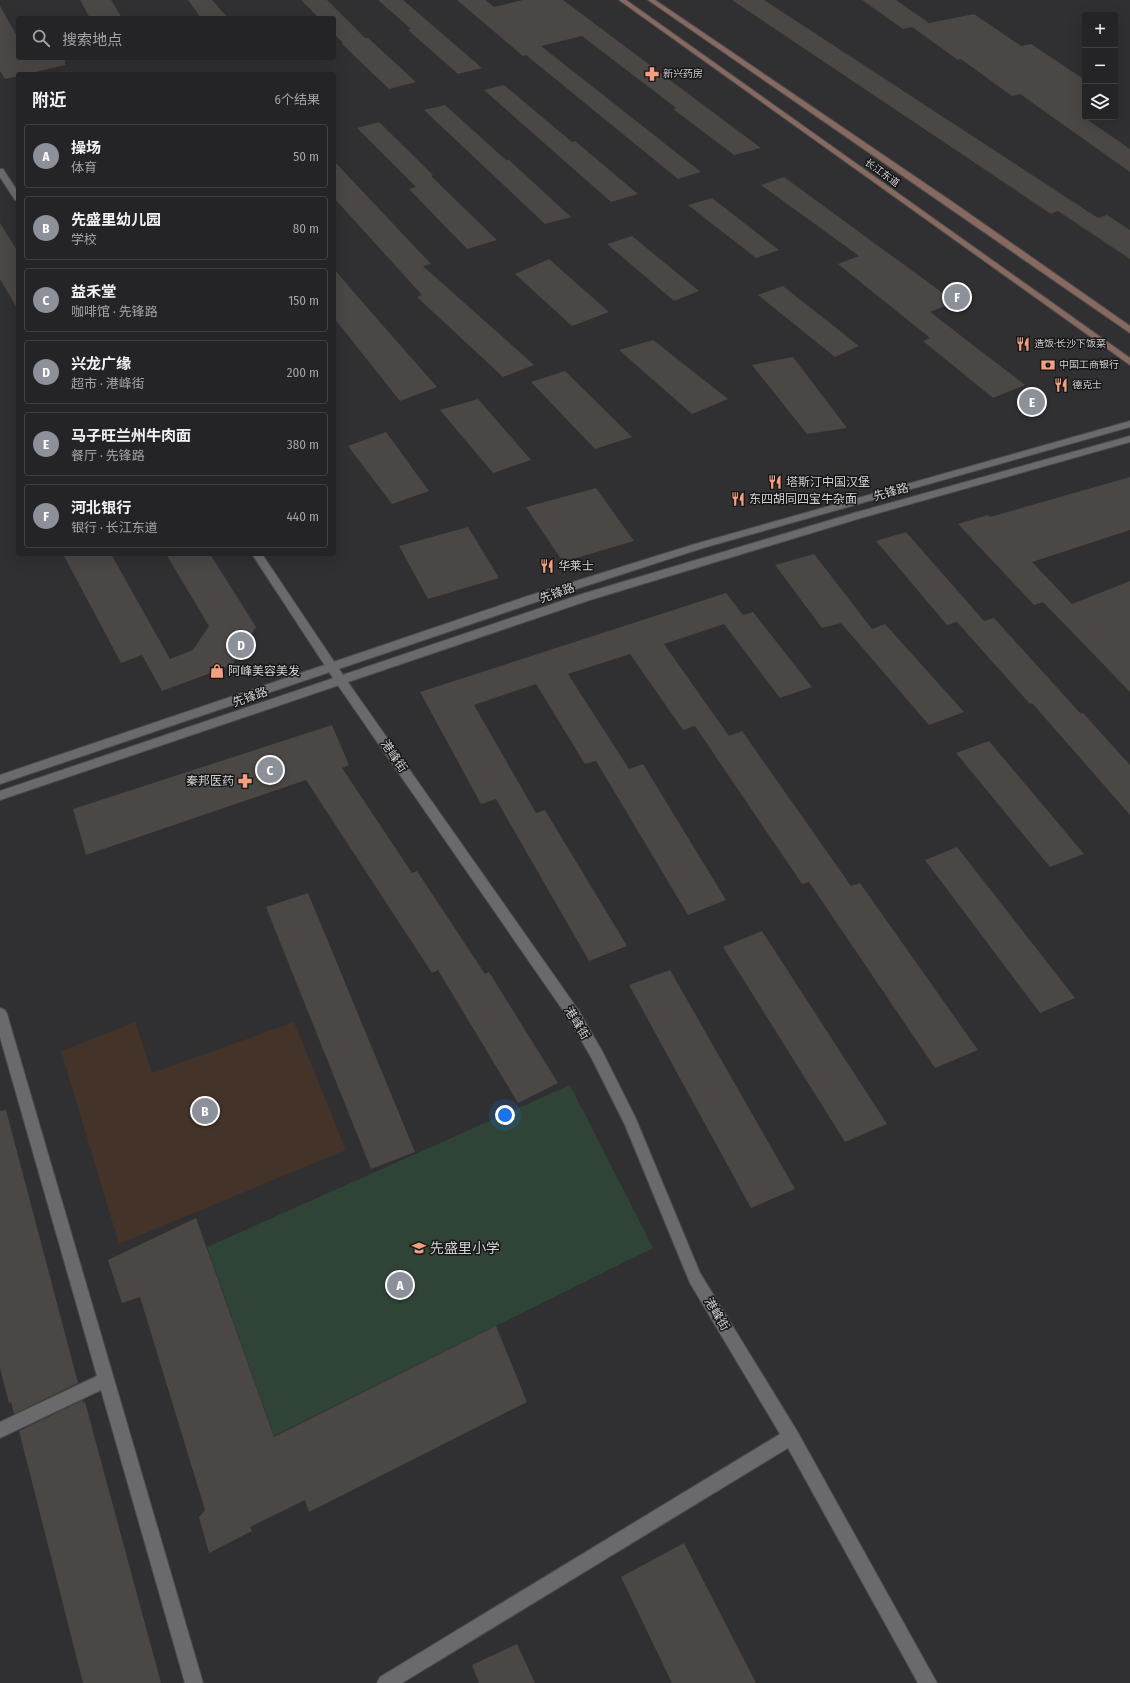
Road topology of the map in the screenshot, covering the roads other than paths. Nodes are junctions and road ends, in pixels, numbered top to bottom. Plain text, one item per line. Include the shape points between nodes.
1 (622, 0) edge
2 (651, 0) edge
3 (0, 171) edge
4 (16, 195) edge
5 (1130, 330) edge
6 (1130, 362) edge
7 (1130, 424) edge
8 (1130, 439) edge
9 (258, 556) edge
10 (332, 667) junction
11 (341, 680) junction
12 (0, 780) edge
13 (0, 796) edge
14 (0, 1014) edge
15 (106, 1380) junction
16 (0, 1430) edge
17 (791, 1437) junction
18 (194, 1683) edge
19 (386, 1683) edge
20 (928, 1683) edge

1 - 6 main road, 长江东道
2 - 5 main road, 长江东道
3 - 4 street
7 - 10 street via 699,546
8 - 11 street, 先锋路 via 685,566
9 - 10 street, 港峰街
10 - 11 street, 港峰街
10 - 12 street
11 - 13 street, 先锋路
11 - 17 street, 港峰街 via 574,1015 631,1123 695,1278
14 - 15 street
15 - 16 street
15 - 18 street
17 - 19 street
17 - 20 street, 港峰街

